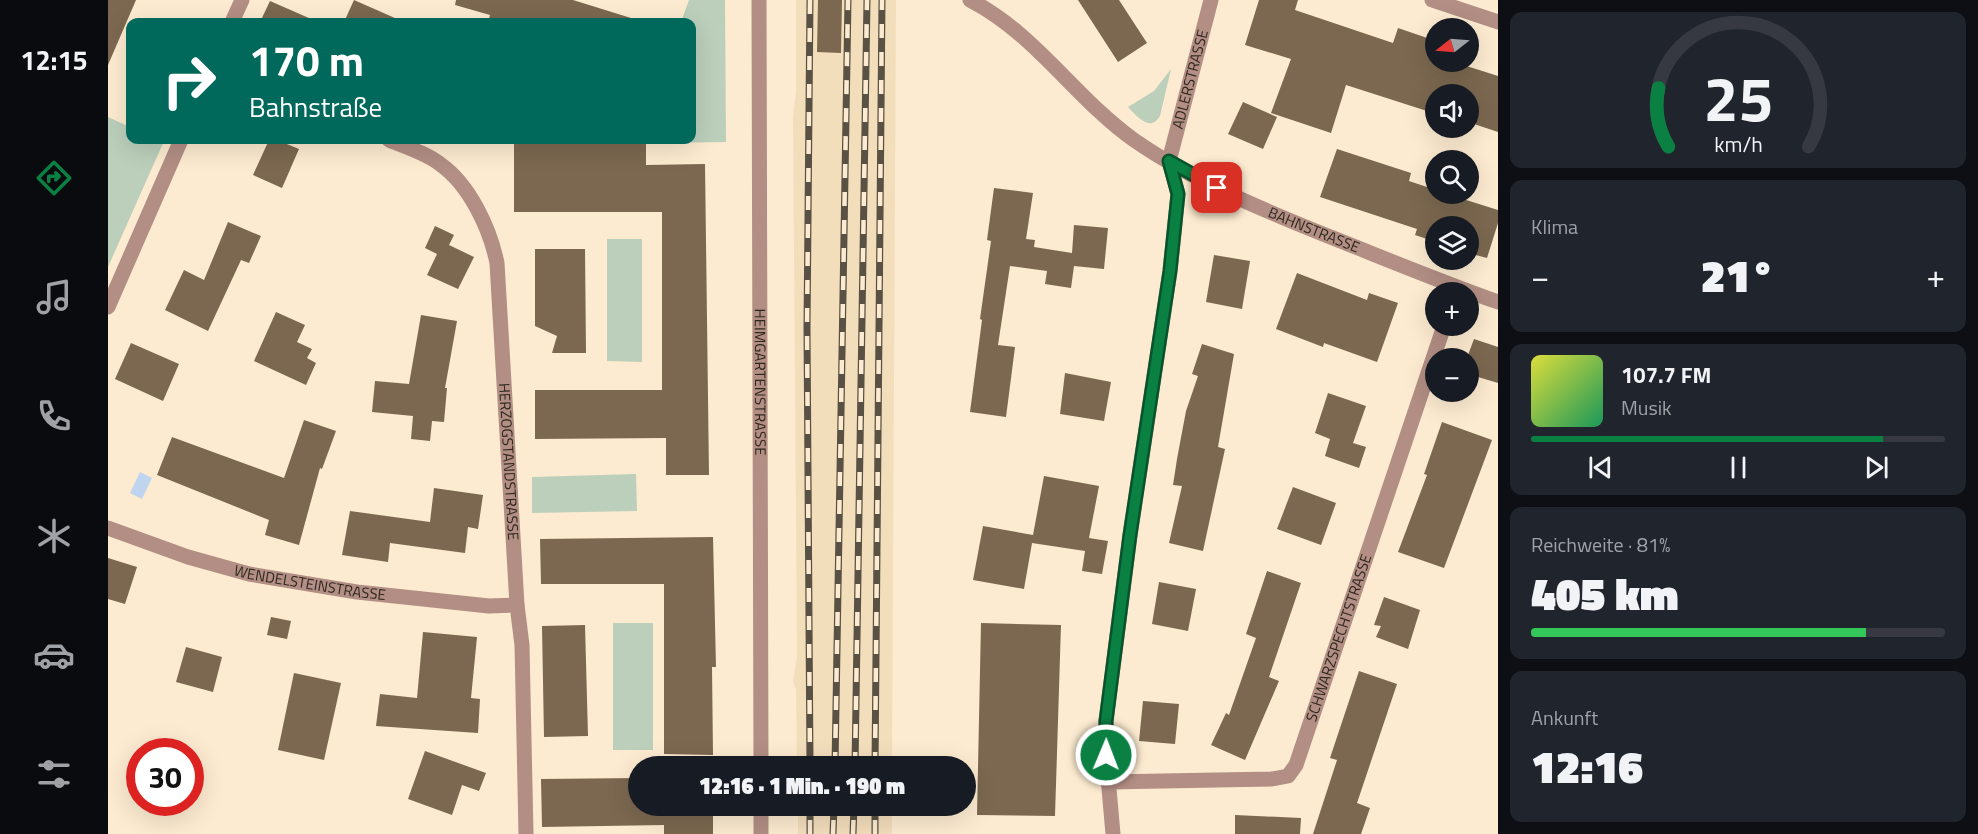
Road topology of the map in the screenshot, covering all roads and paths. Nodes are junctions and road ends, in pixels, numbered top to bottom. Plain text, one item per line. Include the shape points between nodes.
1 (242, 0) edge
2 (759, 0) edge
3 (970, 0) edge
4 (1211, 0) edge
5 (1432, 0) edge
6 (234, 18) edge
7 (1498, 22) edge
8 (179, 144) edge
9 (398, 144) edge
10 (1169, 161) junction
11 (1437, 282) edge
12 (1479, 297) edge
13 (1498, 303) edge
14 (108, 307) edge
15 (1441, 336) edge
16 (108, 528) edge
17 (517, 605) junction
18 (761, 756) edge
19 (1108, 782) junction
20 (761, 816) edge
21 (526, 834) edge
22 (761, 834) edge
23 (1113, 834) edge

1 - 6 street
2 - 18 street, HEIMGARTENSTRASSE
3 - 10 street, BAHNSTRASSE via 1026,38 1109,121
4 - 10 street, ADLERSTRASSE
5 - 7 street
8 - 14 street
9 - 17 street, HERZOGSTANDSTRASSE via 441,164 480,212 492,236 497,263
10 - 11 street, BAHNSTRASSE via 1270,213
10 - 19 street via 1178,194 1106,721
12 - 13 street, BAHNSTRASSE
15 - 19 street, SCHWARZSPECHTSTRASSE via 1296,765 1288,776
16 - 17 street, WENDELSTEINSTRASSE via 249,574 357,592 489,606
17 - 21 street, HERZOGSTANDSTRASSE via 522,645
19 - 23 street
20 - 22 street

